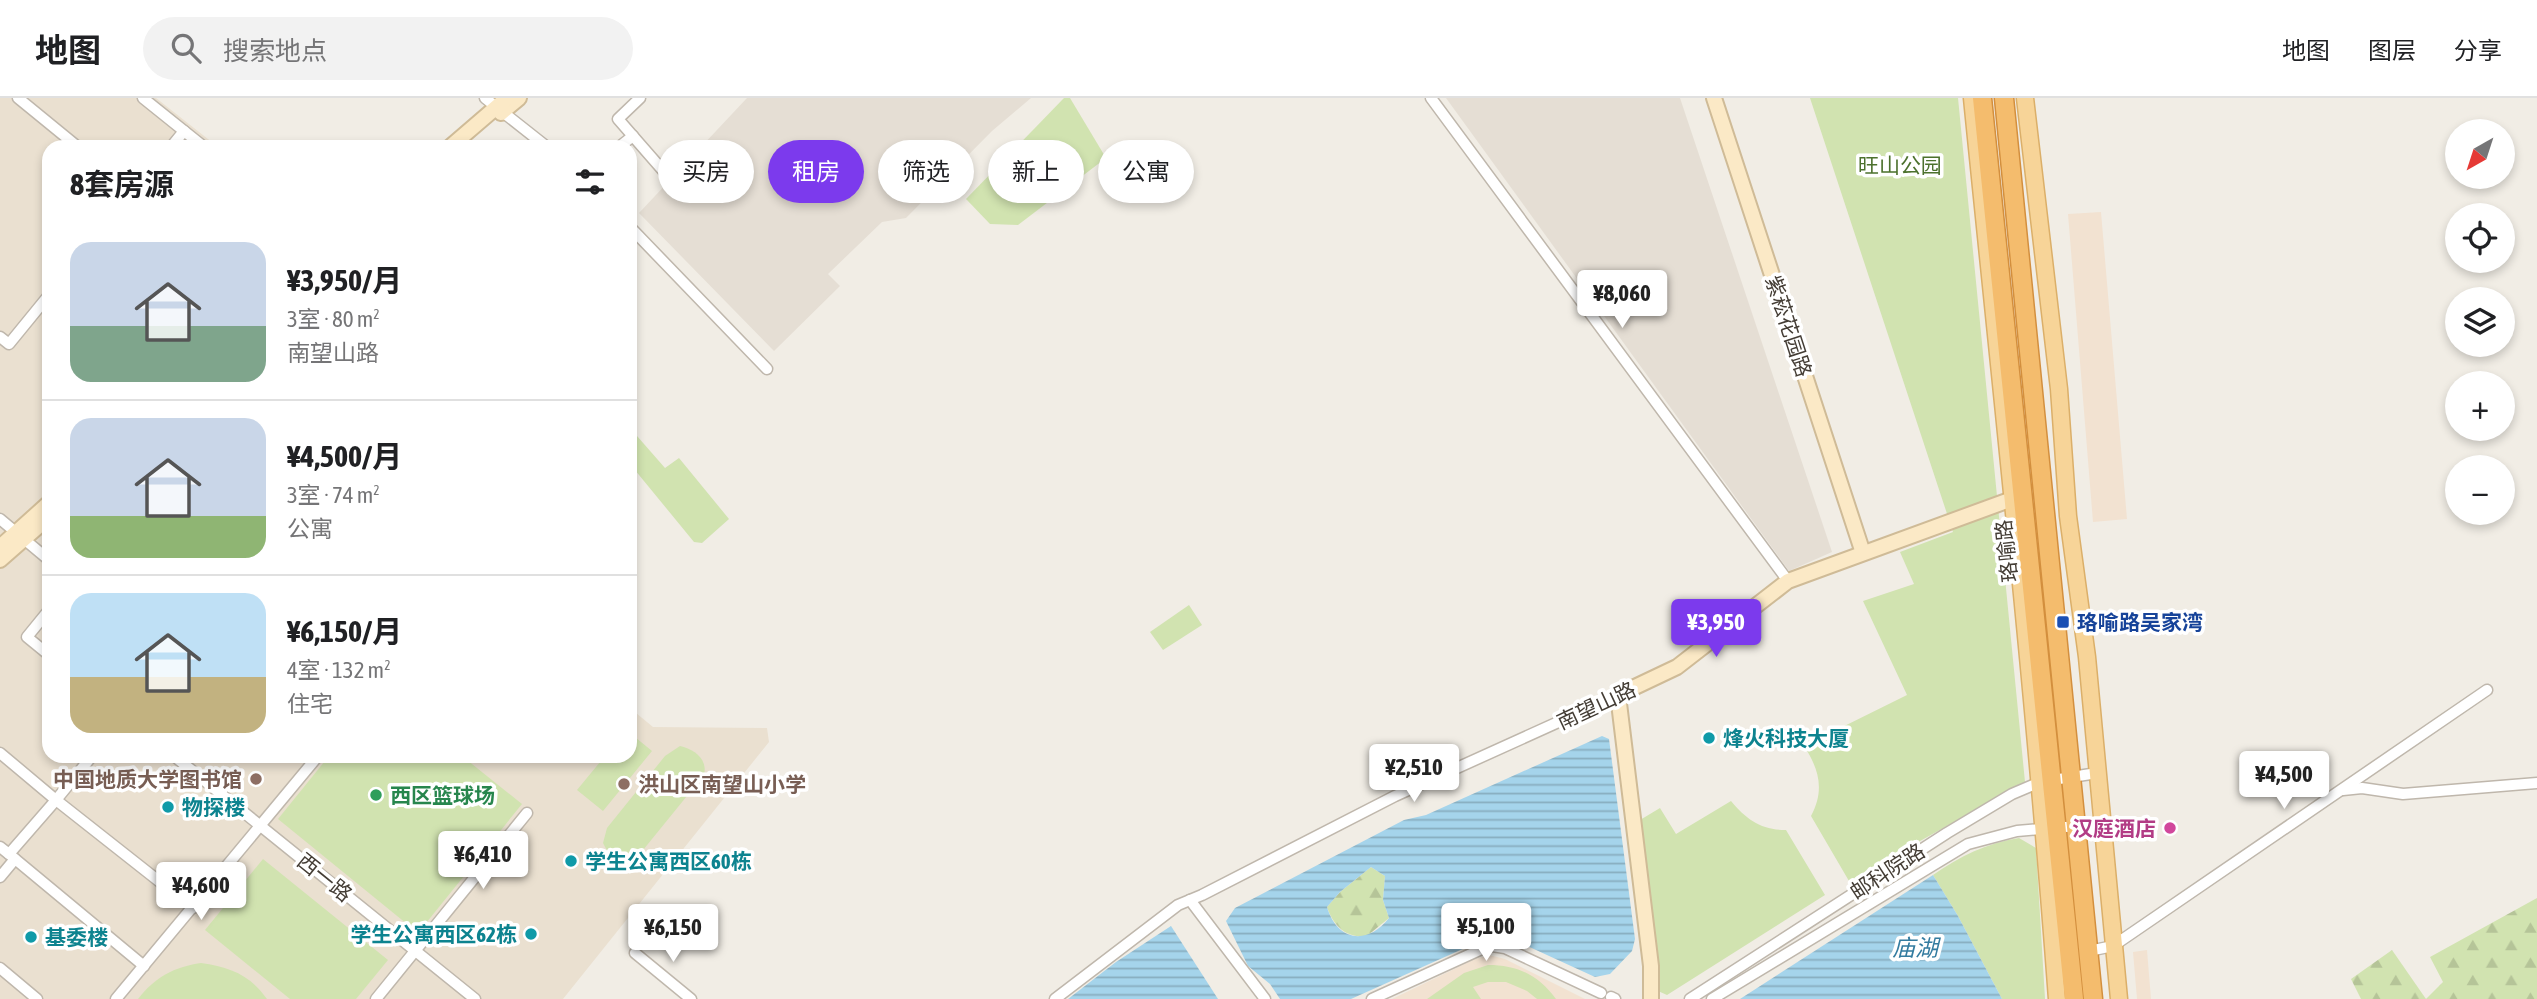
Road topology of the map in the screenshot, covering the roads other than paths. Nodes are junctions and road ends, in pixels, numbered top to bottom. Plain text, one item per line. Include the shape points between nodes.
1 (18, 98) edge
2 (143, 98) edge
3 (519, 98) edge
4 (640, 98) edge
5 (1432, 98) edge
6 (1714, 98) edge
7 (1972, 98) edge
8 (1982, 98) edge
9 (2004, 98) edge
10 (2025, 98) edge
11 (498, 104) edge
12 (184, 131) junction
13 (633, 136) junction
14 (69, 140) edge
15 (177, 140) edge
16 (195, 140) edge
17 (458, 140) edge
18 (470, 140) edge
19 (539, 140) edge
20 (628, 140) edge
21 (636, 140) edge
22 (637, 141) edge
23 (658, 165) edge
24 (637, 234) edge
25 (42, 304) edge
26 (0, 337) edge
27 (767, 369) dead end
28 (2017, 497) junction
29 (42, 511) edge
30 (0, 519) edge
31 (42, 522) edge
32 (20, 536) junction
33 (0, 547) edge
34 (1863, 553) junction
35 (42, 554) edge
36 (0, 560) edge
37 (1788, 581) junction
38 (42, 618) edge
39 (42, 649) edge
40 (2487, 690) dead end
41 (1618, 695) junction
42 (0, 753) edge
43 (86, 763) edge
44 (183, 763) edge
45 (312, 763) edge
46 (2097, 773) junction
47 (2072, 777) junction
48 (2046, 781) junction
49 (2537, 783) edge
50 (2340, 790) junction
51 (56, 800) junction
52 (527, 813) dead end
53 (2102, 824) junction
54 (261, 825) junction
55 (2076, 826) junction
56 (2050, 828) junction
57 (0, 847) edge
58 (12, 856) junction
59 (0, 877) edge
60 (1190, 900) junction
61 (193, 908) junction
62 (2113, 946) junction
63 (415, 950) junction
64 (2089, 951) junction
65 (635, 953) dead end
66 (144, 966) junction
67 (0, 968) edge
68 (1609, 996) edge
69 (37, 999) edge
70 (116, 999) edge
71 (376, 999) edge
72 (475, 999) edge
73 (691, 999) edge
74 (1055, 999) edge
75 (1265, 999) edge
76 (1372, 999) edge
77 (1651, 999) edge
78 (1690, 999) edge
79 (1712, 999) edge
80 (2057, 999) edge
81 (2074, 999) edge
82 (2093, 999) edge
83 (2119, 999) edge

1 - 14 street
2 - 12 street
3 - 11 street
4 - 13 street via 618,119
5 - 37 street
6 - 34 street, 紫菘花园路
7 - 28 main road
8 - 28 highway, 珞喻路
9 - 47 highway, 珞喻路
10 - 46 main road
11 - 17 street
11 - 18 street
11 - 19 street
12 - 15 street
12 - 16 street
13 - 20 street
13 - 21 street
22 - 23 street
24 - 27 street
25 - 26 street via 9,344
28 - 34 street, 南望山路
28 - 48 highway, 珞喻路
29 - 32 street
30 - 32 street
31 - 32 street
32 - 33 street
32 - 35 street
32 - 36 street
34 - 37 street, 南望山路
37 - 41 street, 南望山路 via 1677,667
38 - 39 street via 27,636
40 - 50 street
41 - 60 street, 南望山路 via 1395,796
41 - 77 street via 1651,966
42 - 51 street
43 - 51 street
44 - 54 street, 西一路
45 - 54 street
46 - 47 street, 邮科院路
46 - 53 main road
47 - 48 street, 邮科院路
47 - 55 highway, 珞喻路
48 - 56 highway, 珞喻路
48 - 78 street, 邮科院路 via 2012,794 1947,833
49 - 50 street via 2403,794
50 - 62 street
51 - 58 street
51 - 61 street
52 - 63 street
53 - 55 street
53 - 62 main road
54 - 61 street
54 - 63 street, 西一路
55 - 56 street
55 - 64 highway, 珞喻路
56 - 79 street via 2000,834 1960,848
56 - 80 main road
56 - 81 highway, 珞喻路
57 - 58 street
58 - 59 street
58 - 66 street
60 - 74 street, 南望山路
60 - 75 street
61 - 66 street
62 - 64 street
62 - 83 main road
63 - 71 street
63 - 72 street, 西一路
64 - 82 highway, 珞喻路
65 - 73 street
66 - 70 street
67 - 69 street
68 - 76 street via 1492,946

